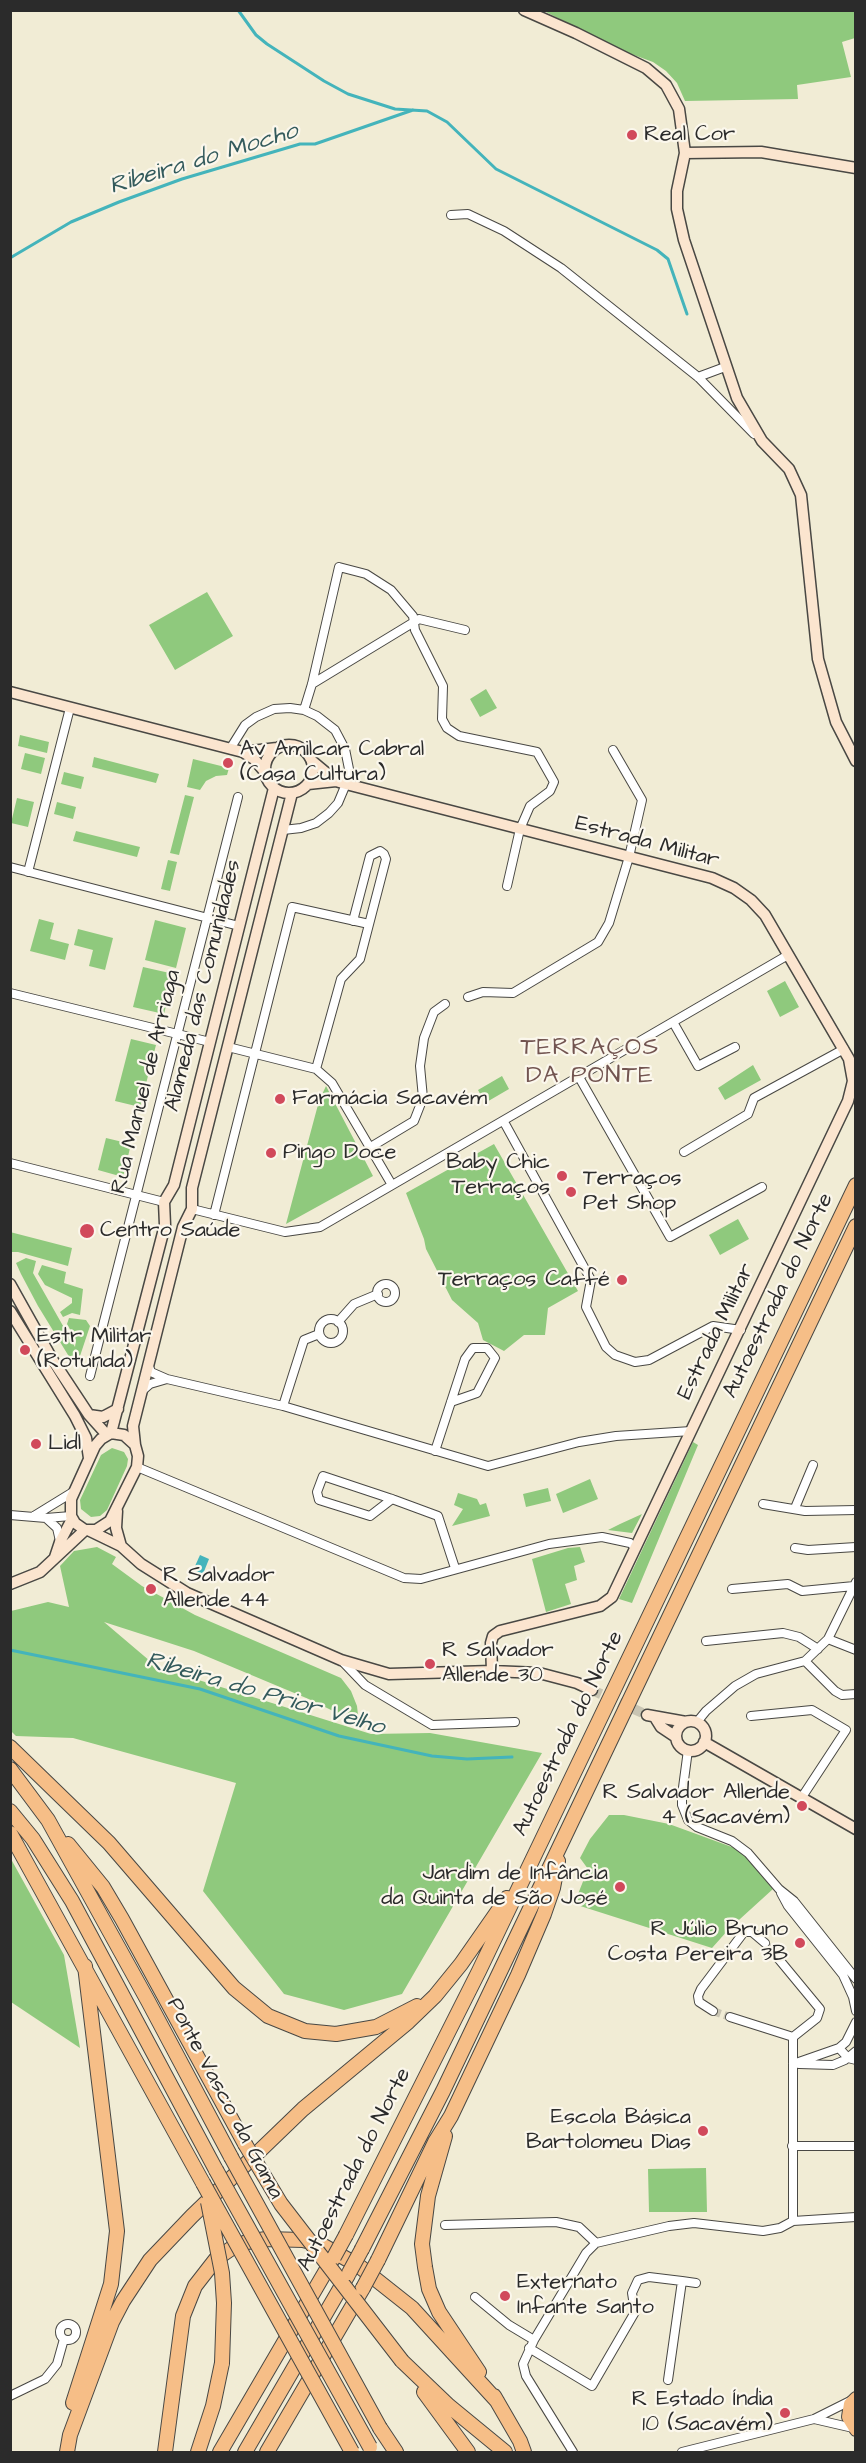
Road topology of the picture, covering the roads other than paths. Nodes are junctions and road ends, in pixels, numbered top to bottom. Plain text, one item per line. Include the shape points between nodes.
1 (524, 10) edge
2 (685, 153) junction
3 (855, 168) edge
4 (451, 215) dead end
5 (725, 367) junction
6 (698, 377) junction
7 (762, 441) junction
8 (414, 622) junction
9 (465, 630) dead end
10 (312, 684) junction
11 (10, 692) edge
12 (70, 708) junction
13 (304, 710) junction
14 (278, 748) junction
15 (230, 749) junction
16 (613, 750) dead end
17 (243, 752) junction
18 (312, 761) junction
19 (855, 761) edge
20 (266, 772) junction
21 (341, 783) junction
22 (308, 784) junction
23 (274, 788) junction
24 (292, 793) junction
25 (238, 797) dead end
26 (520, 829) junction
27 (283, 830) junction
28 (629, 857) junction
29 (10, 867) edge
30 (28, 872) junction
31 (507, 886) dead end
32 (208, 917) junction
33 (353, 921) junction
34 (369, 924) junction
35 (239, 926) junction
36 (788, 956) junction
37 (10, 993) edge
38 (468, 997) dead end
39 (445, 1004) dead end
40 (673, 1022) junction
41 (177, 1035) junction
42 (210, 1042) junction
43 (228, 1047) junction
44 (735, 1047) dead end
45 (844, 1049) junction
46 (255, 1054) junction
47 (316, 1070) junction
48 (579, 1077) junction
49 (504, 1122) junction
50 (369, 1148) junction
51 (684, 1152) dead end
52 (10, 1163) edge
53 (392, 1185) junction
54 (855, 1185) edge
55 (762, 1187) dead end
56 (136, 1195) junction
57 (166, 1202) junction
58 (189, 1208) junction
59 (214, 1215) junction
60 (855, 1226) edge
61 (10, 1284) edge
62 (378, 1294) dead end
63 (10, 1311) edge
64 (338, 1322) junction
65 (741, 1330) junction
66 (319, 1334) junction
67 (148, 1364) junction
68 (90, 1376) dead end
69 (167, 1379) junction
70 (142, 1391) junction
71 (451, 1402) junction
72 (283, 1406) junction
73 (118, 1409) junction
74 (89, 1415) junction
75 (691, 1431) junction
76 (109, 1434) junction
77 (135, 1445) junction
78 (435, 1451) junction
79 (89, 1460) junction
80 (813, 1465) dead end
81 (137, 1467) junction
82 (74, 1491) junction
83 (392, 1499) junction
84 (763, 1503) dead end
85 (795, 1508) junction
86 (117, 1510) junction
87 (855, 1510) edge
88 (10, 1515) edge
89 (33, 1517) junction
90 (46, 1518) junction
91 (72, 1518) junction
92 (88, 1530) junction
93 (60, 1542) junction
94 (121, 1546) junction
95 (635, 1547) junction
96 (855, 1547) edge
97 (795, 1548) dead end
98 (55, 1557) junction
99 (455, 1568) junction
100 (10, 1584) edge
101 (854, 1584) edge
102 (732, 1589) dead end
103 (828, 1640) junction
104 (706, 1641) dead end
105 (818, 1649) junction
106 (855, 1650) edge
107 (341, 1660) junction
108 (805, 1661) junction
109 (492, 1671) junction
110 (592, 1690) tunnel mouth
111 (855, 1694) edge
112 (751, 1716) dead end
113 (515, 1722) dead end
114 (691, 1722) junction
115 (676, 1737) junction
116 (704, 1742) junction
117 (10, 1747) edge
118 (688, 1750) junction
119 (10, 1769) edge
120 (802, 1797) junction
121 (10, 1811) edge
122 (48, 1820) junction
123 (852, 1825) edge
124 (10, 1833) edge
125 (560, 1845) junction
126 (529, 1867) junction
127 (779, 1889) junction
128 (765, 1943) tunnel mouth
129 (777, 1957) tunnel mouth
130 (85, 1966) junction
131 (855, 1979) edge
132 (853, 1989) edge
133 (435, 1996) junction
134 (855, 2003) edge
135 (713, 2011) tunnel mouth
136 (855, 2011) edge
137 (730, 2018) tunnel mouth
138 (855, 2022) edge
139 (793, 2037) junction
140 (839, 2048) junction
141 (855, 2051) edge
142 (852, 2059) edge
143 (793, 2064) junction
144 (451, 2116) junction
145 (792, 2146) junction
146 (855, 2146) edge
147 (202, 2183) junction
148 (855, 2217) edge
149 (793, 2221) junction
150 (445, 2225) dead end
151 (596, 2243) junction
152 (682, 2282) junction
153 (696, 2283) dead end
154 (475, 2297) dead end
155 (64, 2339) dead end
156 (532, 2344) junction
157 (402, 2361) junction
158 (668, 2380) dead end
159 (10, 2396) edge
160 (855, 2399) edge
161 (497, 2401) junction
162 (814, 2419) junction
163 (854, 2429) edge
164 (372, 2450) edge
165 (61, 2452) edge
166 (66, 2452) edge
167 (165, 2452) edge
168 (198, 2452) edge
169 (220, 2452) edge
170 (245, 2452) edge
171 (267, 2452) edge
172 (352, 2452) edge
173 (396, 2452) edge
174 (468, 2452) edge
175 (505, 2452) edge
176 (524, 2452) edge
177 (573, 2452) edge
178 (682, 2452) edge

1 - 2 street via 657,76 679,109
2 - 3 street via 761,152
2 - 5 street via 677,191 678,216
4 - 6 street via 468,214 504,231 561,268
5 - 6 street
5 - 7 street via 736,398
6 - 7 street
7 - 19 street via 789,469 801,495 822,677 836,722
8 - 9 street via 423,619
8 - 10 street
8 - 10 street via 409,609 391,590 366,574 339,567
8 - 26 street via 443,687 442,719 447,728 459,736 537,752 554,782 550,791 530,806
10 - 13 street
11 - 12 street
12 - 15 street
12 - 30 street
13 - 15 street via 274,709 256,717 245,725
13 - 21 street via 335,730 345,749 348,768
14 - 17 street
14 - 18 street via 296,746
14 - 20 street via 266,762
15 - 17 street
16 - 28 street via 642,800
17 - 20 street
18 - 21 street, Estrada Militar
18 - 22 street
20 - 23 street
21 - 22 street, Estrada Militar
21 - 26 street, Estrada Militar
21 - 27 street via 338,803 329,813 316,823
22 - 24 street
23 - 24 street
23 - 35 street, Alameda das Comunidades
24 - 27 street, Alameda das Comunidades
25 - 32 street, Rua Manuel de Arriaga
26 - 28 street, Estrada Militar
26 - 31 street
27 - 43 street, Alameda das Comunidades
28 - 36 street, Estrada Militar via 712,878 734,888 765,915
28 - 38 street via 609,923 598,942 513,993 483,992
29 - 30 street
30 - 32 street
32 - 35 street
32 - 41 street, Rua Manuel de Arriaga
33 - 34 street
33 - 34 street via 370,856 380,851 386,859
33 - 46 street via 291,907
34 - 47 street via 360,958 341,979
35 - 42 street, Alameda das Comunidades
36 - 40 street
36 - 45 street, Estrada Militar
37 - 41 street
39 - 50 street via 434,1012 424,1038 420,1066 423,1098 414,1121
40 - 44 street via 698,1066
40 - 48 street
41 - 42 street
41 - 56 street, Rua Manuel de Arriaga
42 - 57 street, Alameda das Comunidades
43 - 46 street
43 - 58 street, Alameda das Comunidades
45 - 51 street via 754,1098 748,1114
45 - 65 street, Estrada Militar via 853,1081 848,1101
46 - 47 street
46 - 59 street
47 - 50 street via 332,1083
48 - 49 street
48 - 55 street via 670,1237
49 - 53 street
49 - 65 street via 591,1280 586,1307 606,1347 615,1355 635,1362 649,1360 713,1326
50 - 53 street
52 - 56 street
53 - 59 street via 320,1227 285,1232
54 - 126 highway, Autoestrada do Norte
56 - 57 street
56 - 68 street, Rua Manuel de Arriaga
57 - 58 street via 182,1192
57 - 58 street via 174,1219
57 - 73 street, Alameda das Comunidades via 165,1225
58 - 59 street
58 - 67 street, Alameda das Comunidades
60 - 125 highway, Autoestrada do Norte
61 - 74 street
62 - 64 street via 354,1304
63 - 79 street via 75,1416 86,1438
64 - 66 street via 324,1321
64 - 66 street via 342,1332 336,1342 327,1343
65 - 75 street, Estrada Militar
66 - 72 street via 304,1340
67 - 69 street via 151,1372
67 - 70 street, Alameda das Comunidades
69 - 70 street
69 - 72 street
70 - 77 street, Alameda das Comunidades via 133,1426
71 - 71 street via 477,1393 495,1358 487,1348 473,1348 465,1359
71 - 78 street
72 - 78 street
73 - 74 street via 103,1417
73 - 76 street, Alameda das Comunidades
74 - 76 street
75 - 78 street via 579,1442 488,1466
75 - 95 street, Estrada Militar
76 - 77 street via 124,1435
76 - 79 street via 95,1446
77 - 81 street, Alameda das Comunidades
79 - 82 street
80 - 85 street
81 - 86 street
81 - 99 street via 405,1578 421,1579
82 - 89 street
82 - 91 street
83 - 83 street via 323,1476 317,1492 320,1500 370,1516
83 - 99 street via 438,1516
84 - 85 street
85 - 87 street
86 - 92 street via 107,1524
86 - 94 street
88 - 89 street
89 - 90 street
90 - 91 street
90 - 93 street via 57,1528
91 - 92 street
91 - 93 street
92 - 94 street
92 - 98 street
93 - 98 street
94 - 107 street via 186,1593
95 - 99 street via 602,1537 549,1544
95 - 109 street, Estrada Militar via 612,1597 600,1606 500,1631 494,1636
96 - 97 street
98 - 100 street via 40,1572
101 - 102 street via 802,1591 788,1584
101 - 103 street
103 - 105 street
103 - 106 street
104 - 105 street via 783,1633 800,1636
105 - 108 street
107 - 109 street via 389,1674
107 - 113 street via 365,1685 432,1725
108 - 111 street via 835,1691
108 - 114 street via 756,1674
109 - 110 street via 550,1676
112 - 120 street via 812,1710 846,1730
114 - 115 street via 680,1726
114 - 115 street via 651,1717
114 - 116 street via 704,1728
115 - 118 street via 680,1746
116 - 118 street via 696,1750
116 - 120 street
117 - 133 highway via 109,1843 229,1983 268,2016 305,2031 351,2033 392,2020
118 - 127 street via 682,1805 688,1820 741,1846
119 - 122 highway, Ponte Vasco da Gama
120 - 123 street
121 - 164 highway, Ponte Vasco da Gama, bridge via 33,1839 72,1901
122 - 157 highway, bridge via 103,1887 281,2204
122 - 173 highway, Ponte Vasco da Gama, bridge
124 - 130 highway
125 - 144 highway via 544,1914
125 - 170 highway, Autoestrada do Norte, bridge via 443,2091 362,2249
126 - 133 highway
126 - 169 highway, Autoestrada do Norte, bridge via 346,2235
127 - 131 street via 794,1901
127 - 132 street
128 - 135 street via 753,1932 744,1932 698,1996 699,2002
129 - 139 street via 820,2009 815,2022
130 - 147 highway
130 - 165 highway via 117,2231 114,2269
132 - 134 street
133 - 166 highway via 303,2109 150,2260 123,2301 103,2344
134 - 136 street
137 - 139 street
138 - 140 street
139 - 143 street
140 - 142 street
140 - 143 street
141 - 142 street
142 - 143 street via 833,2065
143 - 145 street
144 - 161 highway via 428,2196 422,2244 425,2267 439,2312
144 - 171 highway, bridge via 363,2288
145 - 146 street
145 - 149 street
147 - 168 highway, bridge via 218,2242 224,2333 213,2406
147 - 172 highway, bridge
148 - 149 street
149 - 151 street via 763,2231 694,2223
150 - 151 street via 556,2222 579,2227
151 - 156 street via 586,2253
152 - 153 street
152 - 156 street via 649,2277 638,2280 632,2293 635,2312 592,2386
152 - 158 street
154 - 156 street
155 - 159 street via 57,2364 45,2379
156 - 177 street via 524,2360 524,2373
157 - 174 highway
157 - 175 highway
160 - 162 street
160 - 163 main road via 848,2410
161 - 167 highway via 412,2308 359,2266 322,2245 266,2239 232,2248 216,2259 195,2286 183,2316
161 - 176 highway
162 - 163 street
162 - 178 street

